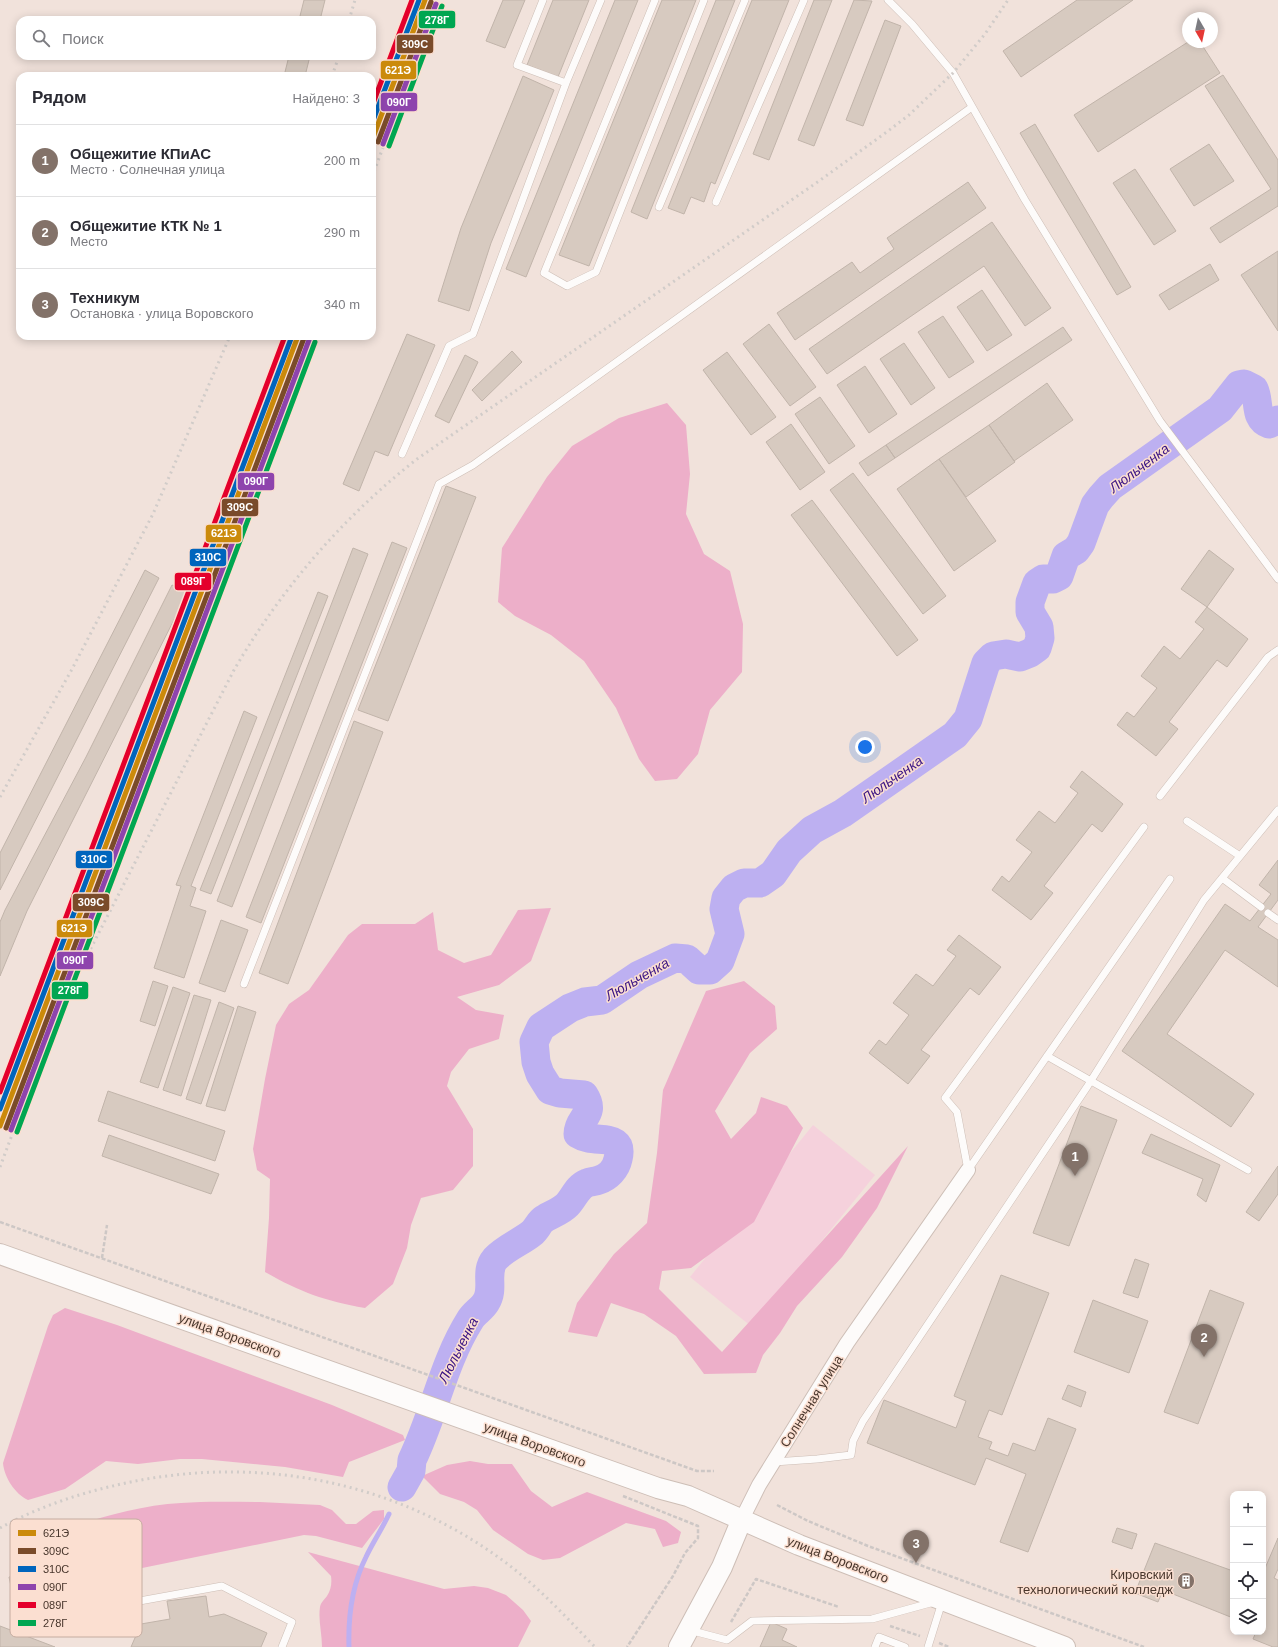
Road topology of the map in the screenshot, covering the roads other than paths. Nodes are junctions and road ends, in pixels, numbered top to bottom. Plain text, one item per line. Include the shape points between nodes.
1 (544, 0) edge
2 (601, 0) edge
3 (655, 0) edge
4 (704, 0) edge
5 (745, 0) edge
6 (804, 0) edge
7 (888, 0) edge
8 (566, 83) junction
9 (972, 107) junction
10 (716, 202) dead end
11 (660, 207) dead end
12 (402, 454) dead end
13 (1278, 578) edge
14 (1278, 650) edge
15 (1160, 796) dead end
16 (1278, 810) edge
17 (1187, 821) dead end
18 (1144, 827) dead end
19 (1240, 856) junction
20 (1222, 878) junction
21 (1170, 879) dead end
22 (1261, 907) dead end
23 (1268, 913) dead end
24 (1278, 920) edge
25 (244, 984) dead end
26 (1047, 1056) junction
27 (1091, 1082) junction
28 (968, 1170) junction
29 (1248, 1170) dead end
30 (0, 1254) edge
31 (773, 1462) junction
32 (742, 1519) junction
33 (942, 1600) junction
34 (142, 1601) edge
35 (684, 1638) edge
36 (282, 1647) edge
37 (875, 1647) edge
38 (905, 1647) edge
39 (928, 1647) edge
40 (1065, 1647) edge

1 - 8 lane via 517,65
2 - 8 lane
3 - 4 lane via 544,273 567,286 596,272
5 - 11 lane
6 - 10 lane
7 - 9 lane via 912,24 953,74
8 - 12 lane via 473,334 449,346
9 - 13 lane via 1025,200 1160,421
9 - 25 lane via 472,465 439,484
14 - 15 lane via 1268,657
16 - 19 lane
17 - 19 lane
18 - 28 lane via 945,1098 957,1112
19 - 20 lane
20 - 22 lane
20 - 27 lane via 1204,900
21 - 26 lane
23 - 24 lane
26 - 27 lane
26 - 28 lane
27 - 29 lane
27 - 31 lane via 863,1421 853,1441 851,1455
28 - 31 street, Солнечная улица via 846,1343
30 - 32 main road, улица Воровского via 658,1488 688,1496
31 - 32 street, Солнечная улица
32 - 33 main road, улица Воровского via 799,1545
32 - 35 main road, Солнечная улица via 722,1567
33 - 35 lane via 872,1619 752,1621 727,1640
33 - 39 lane
33 - 40 main road, улица Воровского
34 - 36 lane via 222,1586 292,1622
37 - 38 lane via 879,1637

